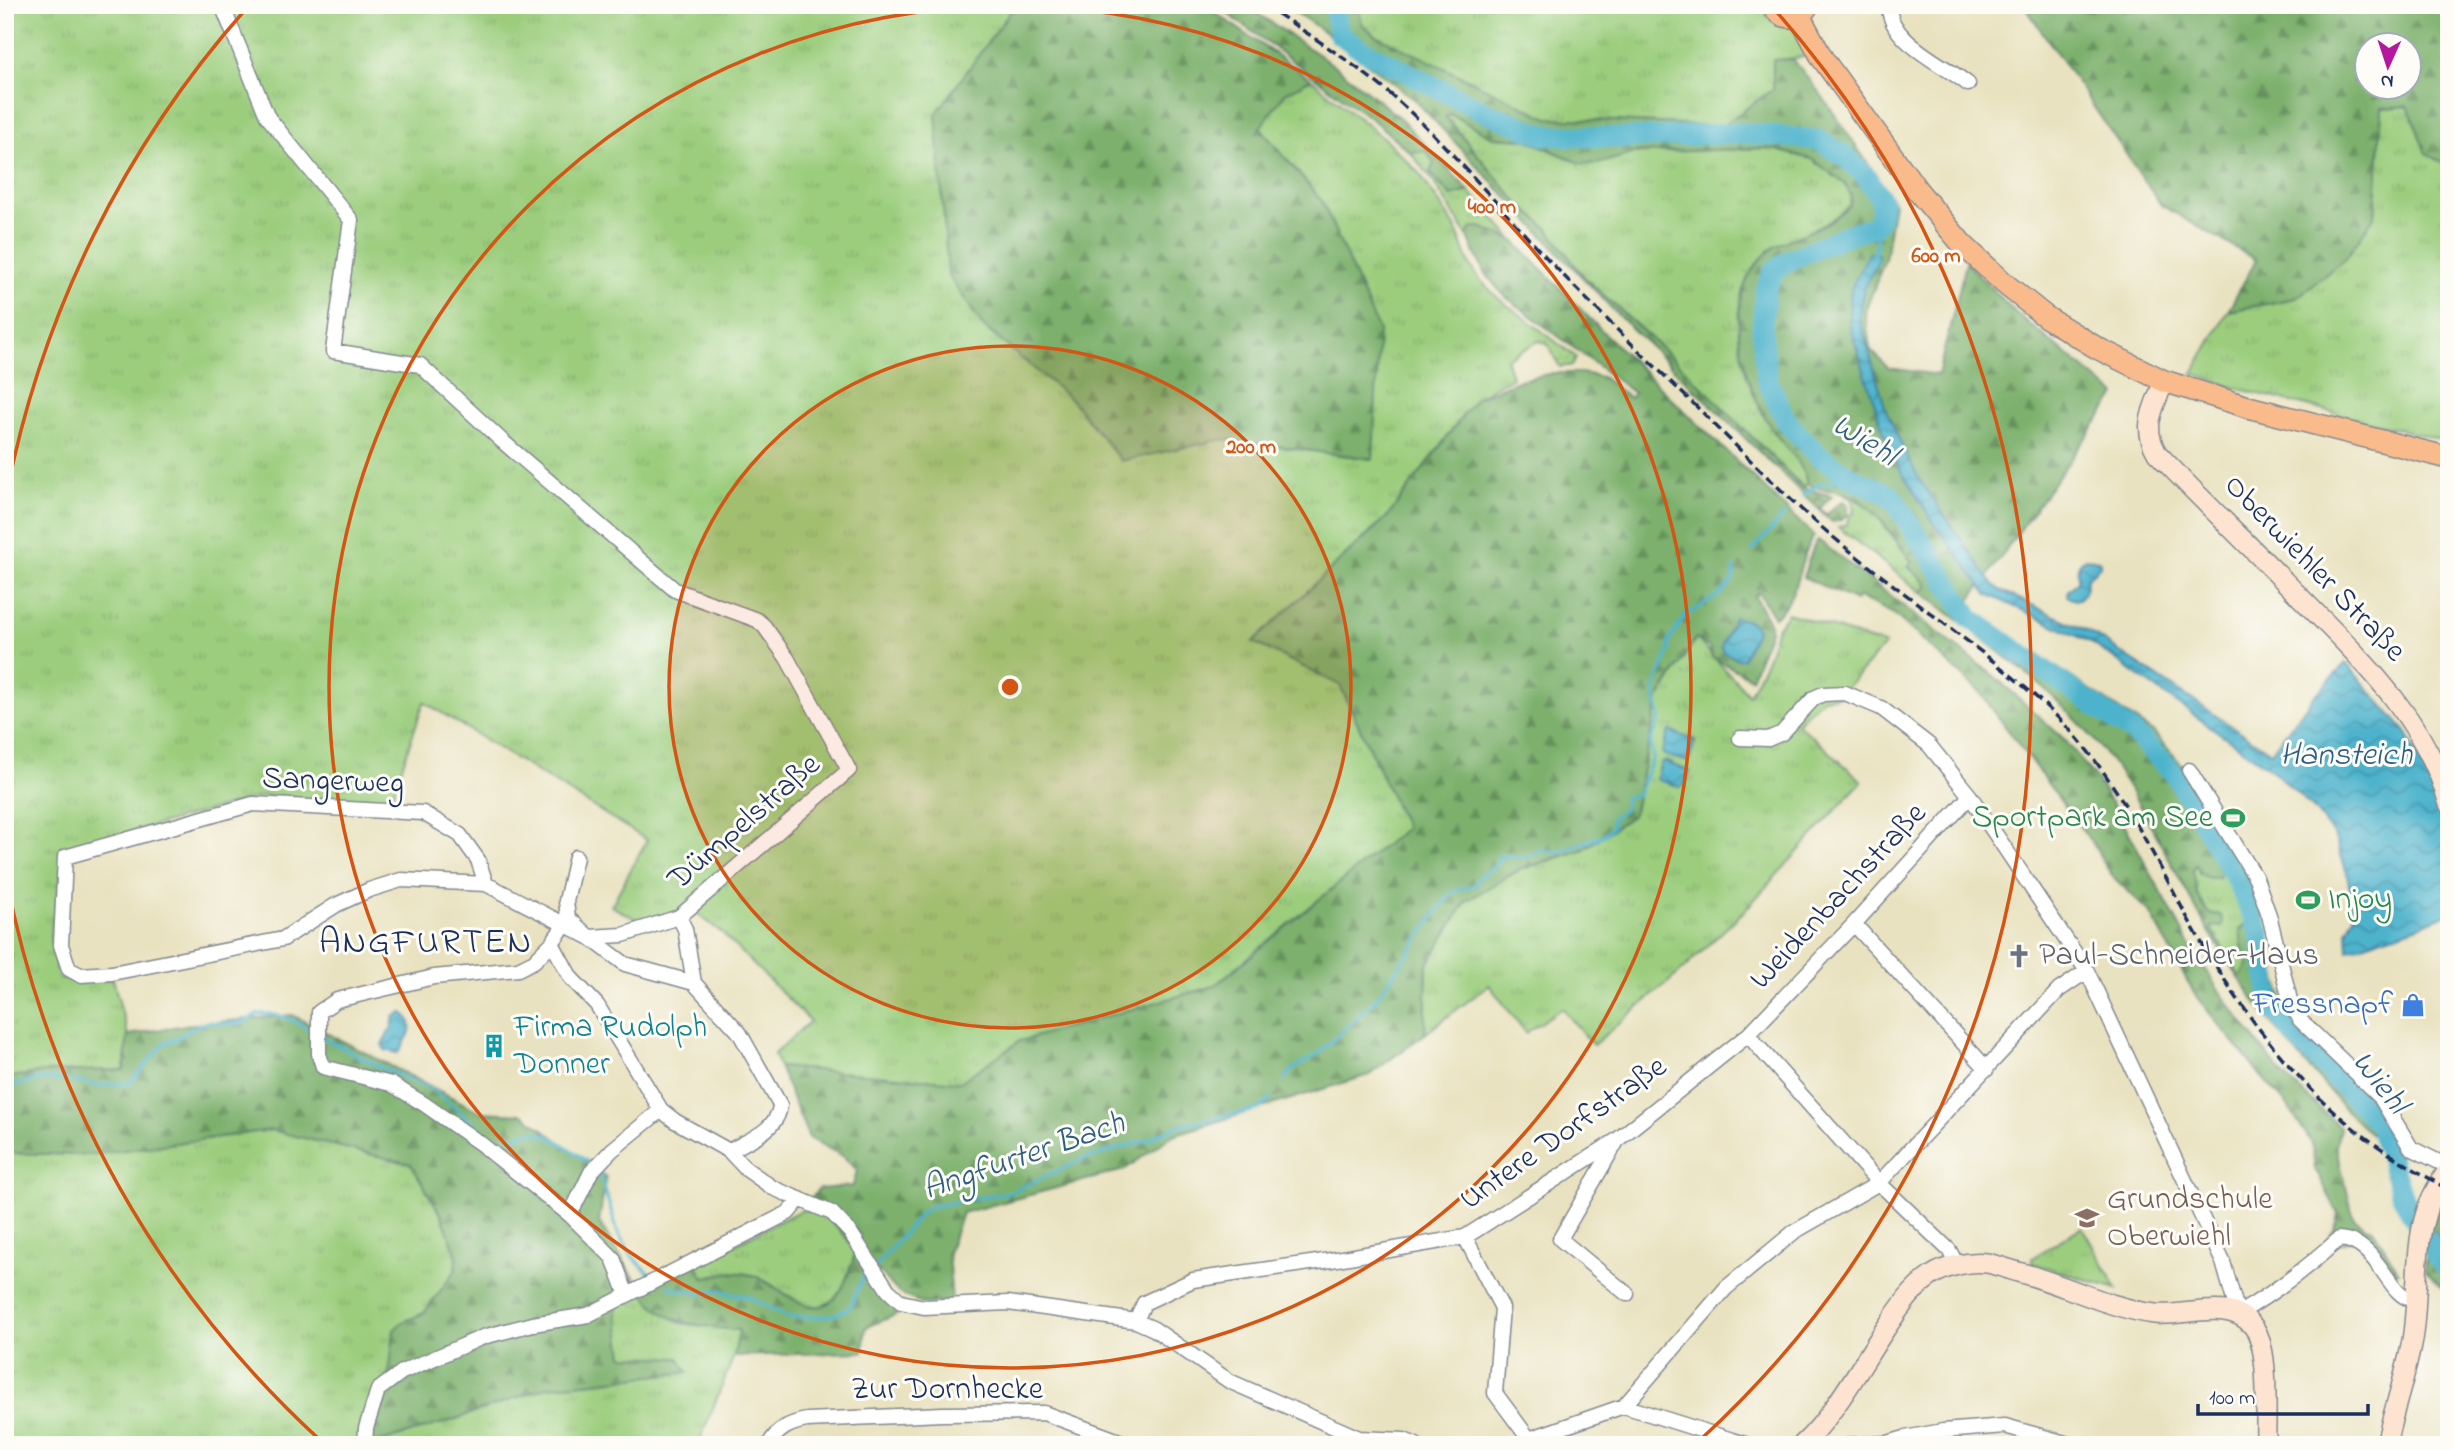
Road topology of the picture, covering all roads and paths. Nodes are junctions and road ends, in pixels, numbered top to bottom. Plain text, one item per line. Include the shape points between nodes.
1 (222, 5) edge
2 (1773, 5) edge
3 (1889, 5) edge
4 (1804, 10) edge
5 (1968, 84) dead end
6 (2164, 381) junction
7 (2449, 458) edge
8 (1740, 738) dead end
9 (2189, 770) dead end
10 (1970, 796) junction
11 (2449, 804) edge
12 (576, 857) dead end
13 (486, 884) junction
14 (678, 917) junction
15 (1854, 924) junction
16 (564, 926) junction
17 (589, 937) junction
18 (552, 943) junction
19 (2087, 971) junction
20 (694, 983) junction
21 (1748, 1035) junction
22 (1987, 1069) junction
23 (661, 1110) junction
24 (1617, 1140) junction
25 (729, 1151) junction
26 (2449, 1169) edge
27 (1879, 1183) junction
28 (800, 1199) junction
29 (569, 1215) junction
30 (1465, 1237) junction
31 (1957, 1265) junction
32 (1627, 1294) dead end
33 (627, 1295) junction
34 (2415, 1300) junction
35 (2238, 1314) junction
36 (1136, 1321) junction
37 (1624, 1406) junction
38 (1525, 1442) edge
39 (1810, 1442) edge
40 (1907, 1442) edge
41 (365, 1445) edge
42 (769, 1445) edge
43 (1130, 1445) edge
44 (1416, 1445) edge
45 (1748, 1445) edge
46 (1850, 1445) edge
47 (2072, 1445) edge
48 (2266, 1445) edge
49 (2386, 1445) edge

1 - 14 street, Dümpelstraße via 267,116 352,220 334,351 420,365 675,590 757,620 786,658 849,771
2 - 4 main road via 1781,15 1793,17
3 - 5 street via 1902,37
4 - 6 main road via 1822,58 1962,244 2046,317
6 - 7 main road
6 - 11 main road, Oberwiehler Straße via 2149,422 2148,436 2157,453 2338,635 2400,705 2429,750
8 - 10 street via 1768,739 1782,733 1814,698 1845,693 1867,700 1906,725
9 - 26 street via 2256,878 2291,1004 2300,1020 2380,1097 2411,1148
10 - 15 street, Weidenbachstraße
10 - 19 street
12 - 17 street via 566,901 568,918
13 - 13 street, Sangerweg via 478,860 460,835 423,813 253,804 65,857 61,945 69,969 80,975 112,973 283,939 337,905 401,880
13 - 16 street
14 - 17 street, Dümpelstraße via 623,935
14 - 20 street, Dümpelstraße via 685,929
15 - 21 street, Weidenbachstraße
15 - 22 street
16 - 17 street
16 - 18 street
17 - 20 street via 625,964
18 - 23 street via 571,978 597,1005
18 - 29 street via 518,969 434,977 337,1000 319,1012 319,1054 323,1067 391,1084 424,1104
19 - 22 street via 2059,990
19 - 35 street via 2223,1262
20 - 25 street via 739,1032 780,1105 769,1128
21 - 24 street, Untere Dorfstraße
21 - 27 street
22 - 27 street
23 - 25 street
23 - 29 street via 596,1167
24 - 30 street, Untere Dorfstraße
24 - 32 street via 1560,1239
25 - 28 street via 773,1188
26 - 34 main road via 2426,1212
27 - 31 street via 1949,1250
27 - 37 street via 1794,1233 1726,1289
28 - 33 street via 788,1213
28 - 36 street via 832,1213 901,1302 924,1307 1008,1303
29 - 33 street via 613,1258
30 - 36 street, Untere Dorfstraße via 1193,1280 1144,1303
30 - 38 street via 1502,1308 1495,1393
31 - 35 main road via 1987,1264 2158,1314
31 - 39 main road via 1932,1275 1898,1310
33 - 41 street via 588,1315 483,1337 402,1372 378,1390
34 - 35 street via 2404,1298 2353,1240 2339,1239 2305,1270
34 - 49 main road via 2413,1337
35 - 48 main road via 2253,1325 2265,1357
36 - 44 street via 1229,1381 1359,1438 1404,1440
37 - 38 street
37 - 45 street
40 - 46 street
40 - 47 street via 1943,1431 2005,1426
42 - 43 street, Zur Dornhecke via 779,1430 807,1420 1044,1413

